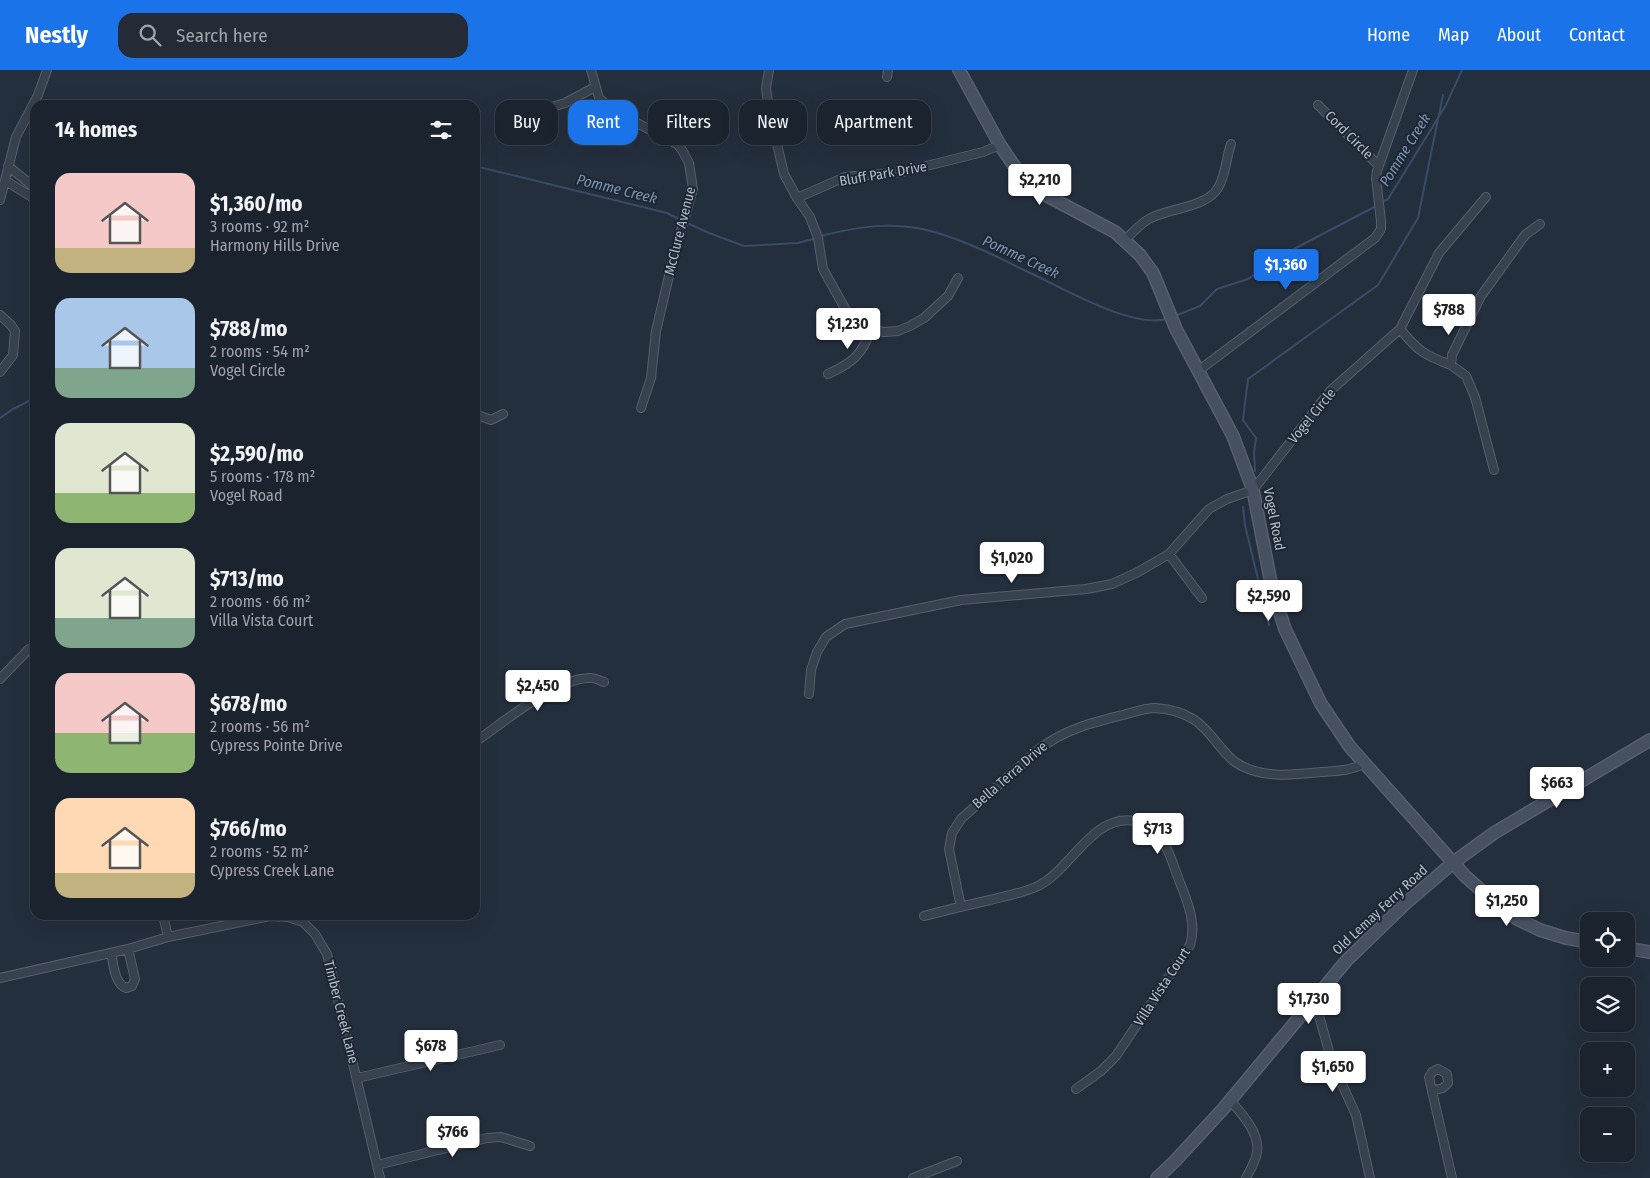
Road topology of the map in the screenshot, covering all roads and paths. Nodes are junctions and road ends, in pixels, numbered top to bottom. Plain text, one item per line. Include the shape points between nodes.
1 (47, 70) edge
2 (591, 70) edge
3 (769, 70) edge
4 (959, 70) edge
5 (1413, 70) edge
6 (595, 87) junction
7 (35, 100) edge
8 (1318, 105) dead end
9 (558, 106) edge
10 (30, 110) edge
11 (1231, 144) dead end
12 (1000, 145) junction
13 (8, 166) junction
14 (1379, 166) junction
15 (6, 181) junction
16 (30, 184) edge
17 (30, 196) edge
18 (1486, 197) dead end
19 (797, 198) junction
20 (0, 200) edge
21 (1540, 224) dead end
22 (1125, 240) junction
23 (958, 278) dead end
24 (0, 315) edge
25 (1400, 329) junction
26 (872, 330) junction
27 (1450, 364) junction
28 (1198, 371) junction
29 (0, 372) edge
30 (828, 374) dead end
31 (641, 408) dead end
32 (503, 414) dead end
33 (480, 416) edge
34 (1494, 470) dead end
35 (1254, 490) junction
36 (1169, 554) junction
37 (1202, 598) dead end
38 (29, 649) dead end
39 (0, 679) edge
40 (604, 682) dead end
41 (809, 694) dead end
42 (480, 739) edge
43 (1650, 740) edge
44 (1365, 764) junction
45 (1454, 862) junction
46 (961, 907) junction
47 (924, 916) dead end
48 (164, 920) edge
49 (251, 920) edge
50 (306, 920) edge
51 (168, 938) junction
52 (1580, 940) edge
53 (128, 949) junction
54 (1635, 950) edge
55 (1650, 952) edge
56 (111, 953) junction
57 (0, 978) edge
58 (1312, 1001) junction
59 (500, 1045) dead end
60 (357, 1078) junction
61 (1076, 1090) dead end
62 (1432, 1091) dead end
63 (1230, 1100) junction
64 (530, 1146) dead end
65 (957, 1161) dead end
66 (377, 1165) junction
67 (380, 1178) edge
68 (914, 1178) edge
69 (1157, 1178) edge
70 (1246, 1178) edge
71 (1370, 1178) edge
72 (1452, 1178) edge

1 - 7 street
2 - 6 street, McClure Avenue
3 - 19 street via 766,88 769,109 784,174
4 - 12 street, Vogel Road
5 - 14 street
6 - 9 street
6 - 31 street, McClure Avenue via 599,98 612,110 677,144 689,163 692,177 693,189 656,330 651,378
8 - 14 street, Cord Circle
10 - 13 street via 16,137
11 - 22 street via 1223,176 1214,194 1149,219
12 - 19 street, Bluff Park Drive via 902,172 845,177
12 - 22 street, Vogel Road via 1030,185
13 - 15 street
13 - 16 street
14 - 28 street via 1376,178 1381,229 1375,238
15 - 17 street
15 - 20 street
18 - 25 street, Vogel Circle via 1439,253
19 - 26 street via 810,217 818,238 823,269 847,312
21 - 27 street via 1525,235 1481,296
22 - 28 street, Vogel Road via 1146,262
23 - 26 street via 948,296 924,318 898,331
24 - 29 street via 15,331 13,355
25 - 27 street via 1428,356
25 - 35 street, Vogel Circle via 1330,391
26 - 30 street via 858,356
27 - 34 street via 1466,376 1475,397
28 - 35 street, Vogel Road via 1233,436
32 - 33 street via 491,420
35 - 36 street via 1209,509
35 - 44 street, Vogel Road via 1272,588 1284,629 1321,704
36 - 37 street
36 - 41 street via 1112,584 961,600 845,624 826,637 817,652 811,670
38 - 39 street
40 - 42 street via 591,677 567,682
43 - 45 street, Old Lemay Ferry Road via 1512,822
44 - 45 street, Vogel Road
44 - 46 street, Bella Terra Drive via 1346,770 1288,775 1254,770 1236,762 1193,719 1164,709 1143,710 1075,728 1039,748 956,826 949,849
45 - 52 street, Vogel Road via 1465,876 1517,919 1540,930
45 - 58 street, Old Lemay Ferry Road via 1363,944
46 - 47 street, Villa Vista Court
46 - 61 street, Villa Vista Court via 1039,886 1055,875 1097,832 1113,823 1138,822 1152,829 1163,841 1192,919 1190,945 1116,1056
48 - 51 street
49 - 51 street, Timber Creek Lane
50 - 60 street, Timber Creek Lane via 327,954
51 - 53 street, Timber Creek Lane
53 - 56 street, Timber Creek Lane
53 - 56 street via 135,979 132,986 126,988 120,986 117,979
54 - 55 street
56 - 57 street, Timber Creek Lane
58 - 63 street, Old Lemay Ferry Road
58 - 71 street via 1332,1062 1356,1115
59 - 60 street
60 - 66 street, Timber Creek Lane
62 - 72 street
63 - 69 street, Old Lemay Ferry Road
63 - 70 street via 1245,1118 1255,1138 1256,1155
64 - 66 street via 501,1137 487,1138
65 - 68 street
66 - 67 street, Timber Creek Lane

